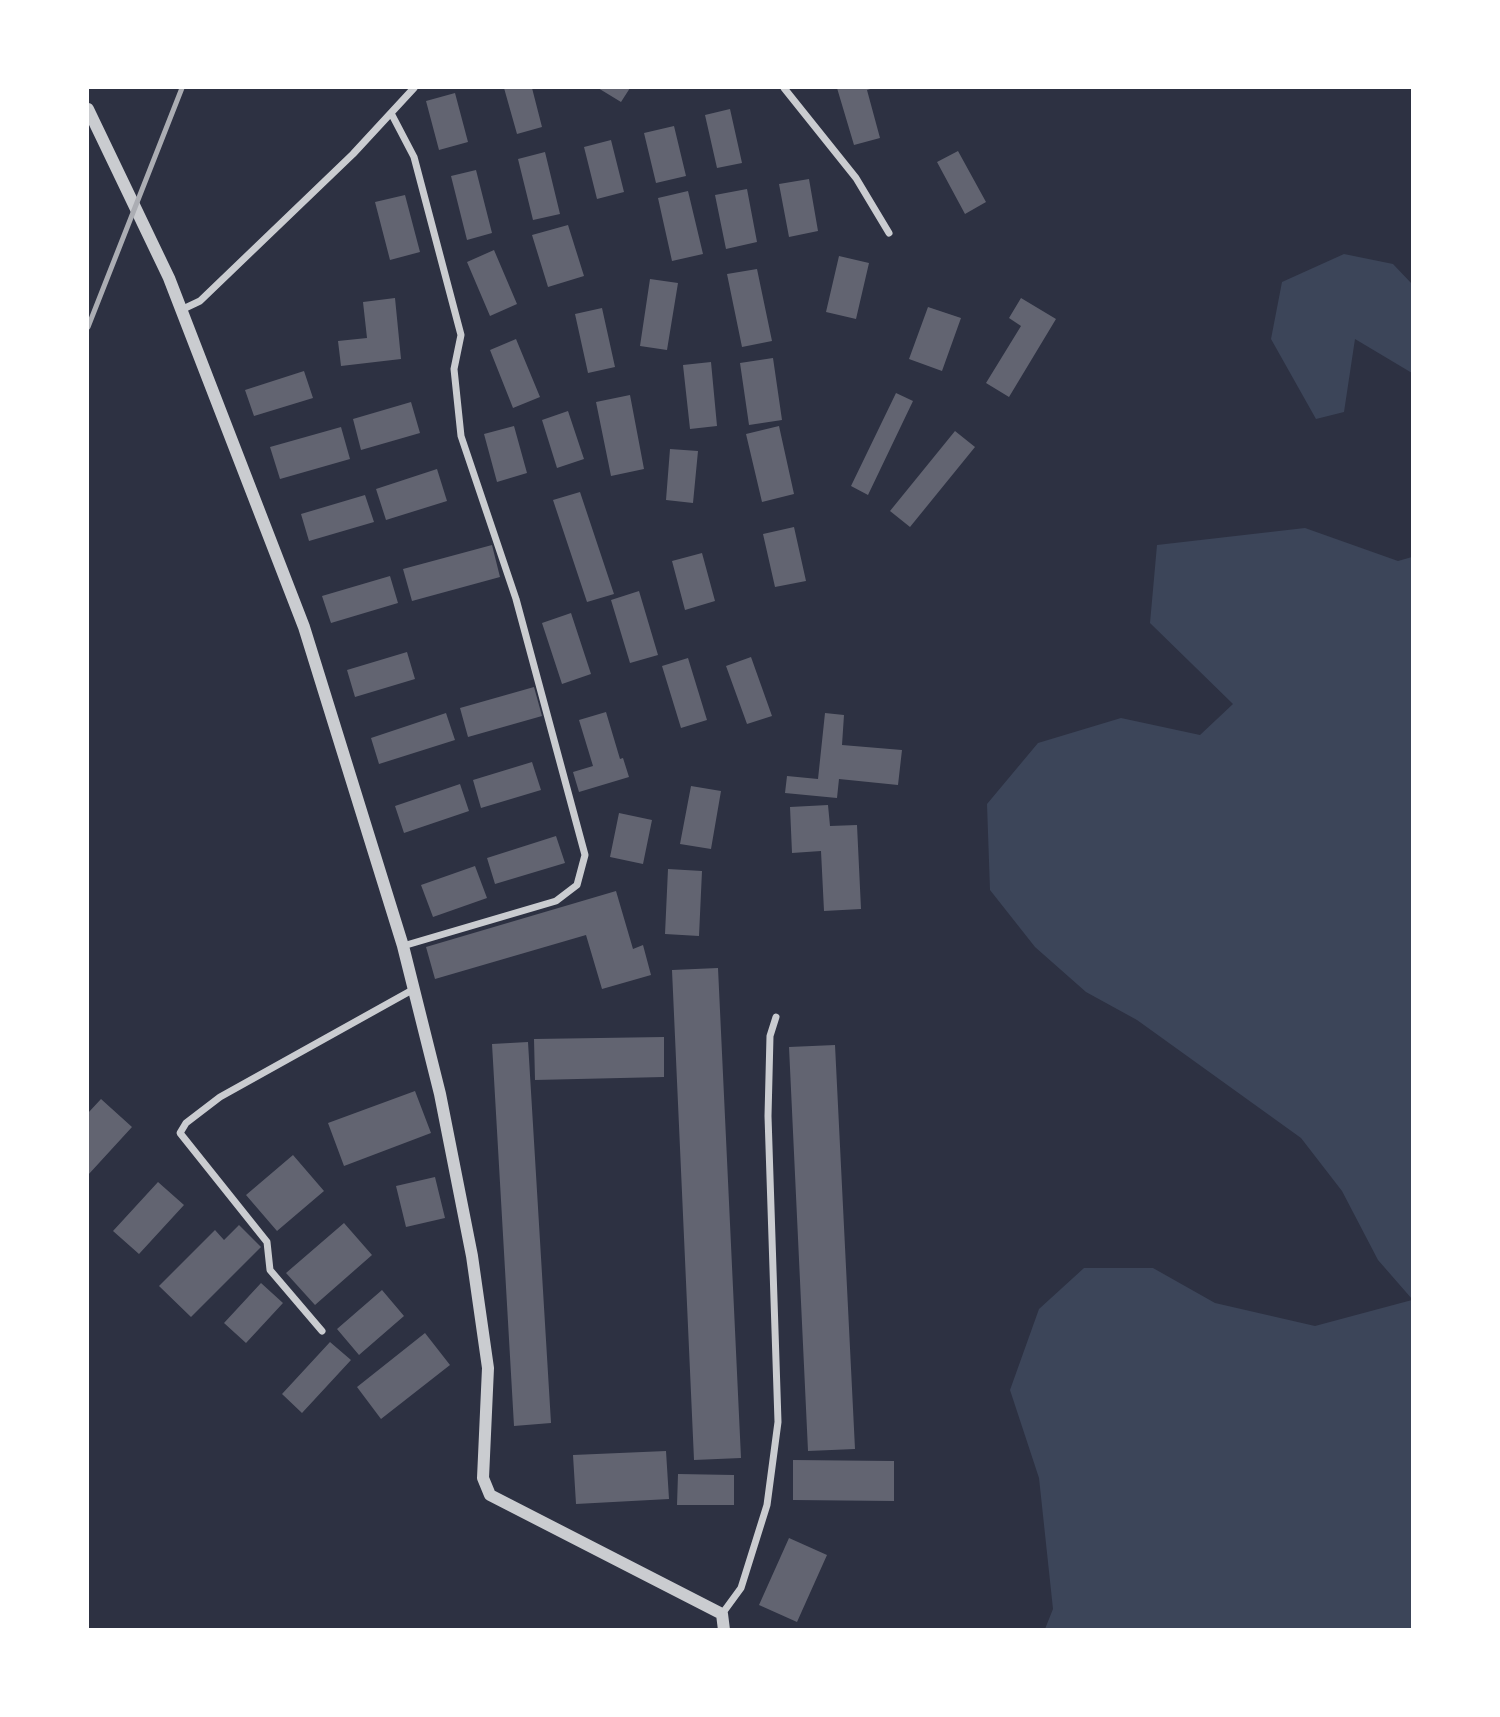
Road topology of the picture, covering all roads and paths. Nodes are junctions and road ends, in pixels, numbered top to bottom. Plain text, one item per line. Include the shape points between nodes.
1 (414, 88) edge
2 (784, 88) edge
3 (88, 109) edge
4 (391, 113) junction
5 (889, 233) dead end
6 (181, 310) junction
7 (403, 946) junction
8 (414, 989) junction
9 (776, 1017) dead end
10 (322, 1331) dead end
11 (722, 1615) junction
12 (724, 1629) edge

1 - 4 street
2 - 5 street via 856,178
3 - 6 street
4 - 6 street via 200,301
4 - 7 street via 414,157 461,335 454,369 461,436 516,599 585,855 577,884 556,901
6 - 7 street via 304,627
7 - 8 street
8 - 10 street via 220,1097 180,1133 267,1242 270,1270
8 - 11 street via 472,1256 488,1368 483,1478 490,1495
9 - 11 street via 770,1036 768,1116 779,1422 767,1505 741,1588
11 - 12 street

